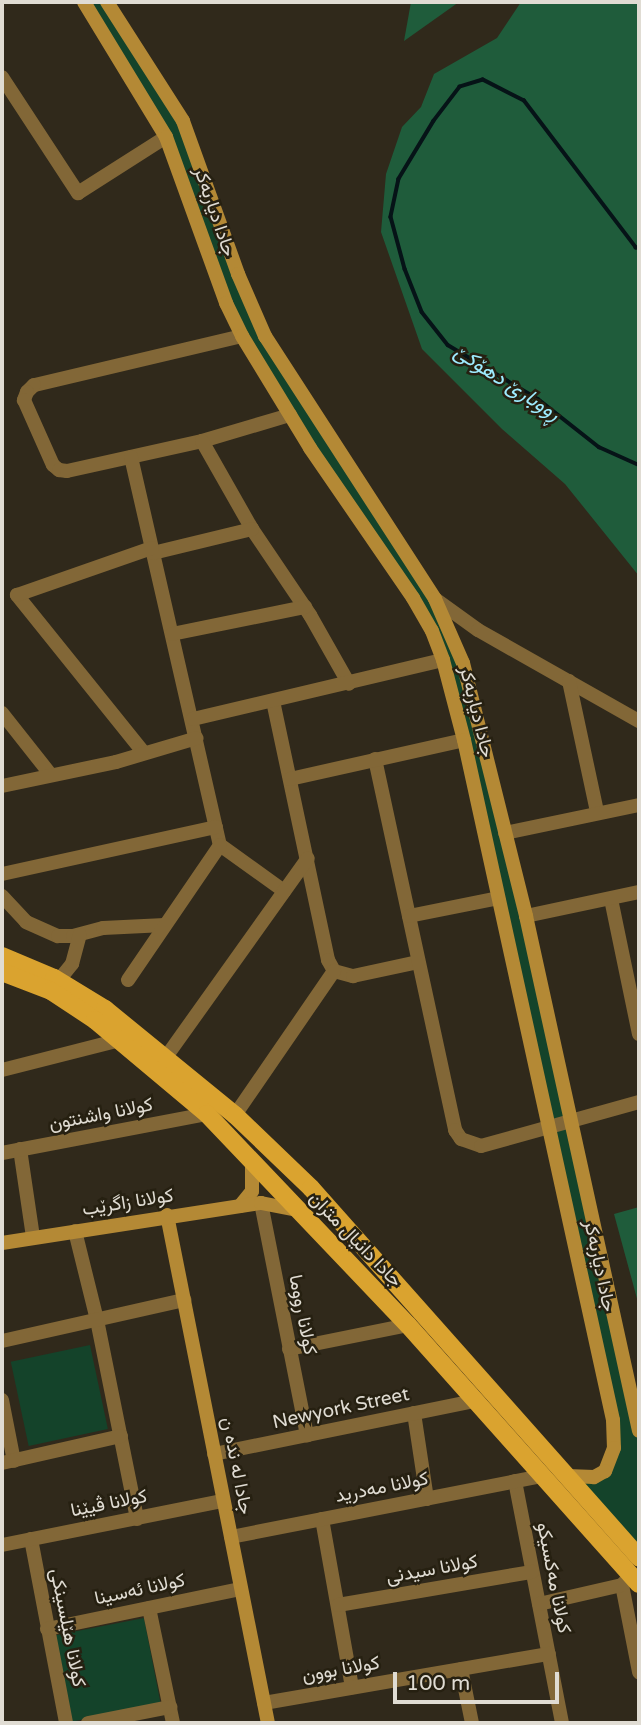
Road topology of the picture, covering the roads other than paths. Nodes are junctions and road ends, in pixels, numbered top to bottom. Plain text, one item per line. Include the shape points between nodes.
1 (84, 2) edge
2 (107, 2) edge
3 (119, 19) junction
4 (102, 30) junction
5 (2, 77) edge
6 (166, 137) junction
7 (242, 336) junction
8 (290, 415) junction
9 (202, 442) junction
10 (131, 457) junction
11 (252, 528) junction
12 (153, 551) junction
13 (435, 598) junction
14 (305, 607) junction
15 (172, 634) junction
16 (443, 660) junction
17 (569, 681) junction
18 (349, 684) junction
19 (273, 701) junction
20 (2, 713) edge
21 (193, 719) junction
22 (639, 722) edge
23 (197, 738) junction
24 (464, 740) junction
25 (145, 753) junction
26 (375, 760) junction
27 (51, 775) junction
28 (290, 779) junction
29 (4, 782) edge
30 (639, 805) edge
31 (597, 812) junction
32 (216, 827) junction
33 (505, 833) junction
34 (220, 845) junction
35 (308, 859) junction
36 (2, 874) edge
37 (284, 891) junction
38 (639, 892) edge
39 (2, 896) edge
40 (498, 898) junction
41 (611, 899) junction
42 (409, 916) junction
43 (526, 916) junction
44 (165, 925) junction
45 (80, 935) junction
46 (418, 962) junction
47 (5, 967) edge
48 (334, 971) junction
49 (128, 980) dead end
50 (59, 981) junction
51 (637, 1012) edge
52 (639, 1034) edge
53 (120, 1040) junction
54 (166, 1057) junction
55 (2, 1070) edge
56 (639, 1102) edge
57 (207, 1114) junction
58 (235, 1115) junction
59 (569, 1121) junction
60 (549, 1126) junction
61 (20, 1149) junction
62 (2, 1153) edge
63 (252, 1161) junction
64 (261, 1203) junction
65 (240, 1206) junction
66 (298, 1210) junction
67 (167, 1215) junction
68 (75, 1231) junction
69 (33, 1237) junction
70 (2, 1243) edge
71 (184, 1300) junction
72 (97, 1320) junction
73 (408, 1325) junction
74 (2, 1341) edge
75 (289, 1349) junction
76 (2, 1400) edge
77 (475, 1401) junction
78 (414, 1413) junction
79 (639, 1431) edge
80 (307, 1435) junction
81 (121, 1436) junction
82 (214, 1454) junction
83 (8, 1462) edge
84 (541, 1476) junction
85 (567, 1476) junction
86 (514, 1481) junction
87 (427, 1499) junction
88 (223, 1500) junction
89 (137, 1519) junction
90 (322, 1519) junction
91 (231, 1537) junction
92 (31, 1539) junction
93 (2, 1545) edge
94 (639, 1557) edge
95 (533, 1572) junction
96 (631, 1581) edge
97 (241, 1589) junction
98 (539, 1604) junction
99 (338, 1605) junction
100 (149, 1608) junction
101 (47, 1629) junction
102 (549, 1654) junction
103 (461, 1669) junction
104 (639, 1672) edge
105 (352, 1687) junction
106 (264, 1703) junction
107 (170, 1707) junction
108 (66, 1723) edge
109 (88, 1723) edge
110 (173, 1723) edge
111 (268, 1723) edge
112 (472, 1723) edge
113 (562, 1723) edge

1 - 4 main road, جادا دیاربه‌كر
2 - 3 main road, جادا دیاربه‌كر
3 - 4 main road
3 - 13 main road, جادا دیاربه‌كر via 183,121 265,336
4 - 6 main road, جادا دیاربه‌كر
5 - 6 street via 78,193
6 - 7 main road, جادا دیاربه‌كر
7 - 8 main road, جادا دیاربه‌كر
7 - 10 street via 34,385 27,392 24,401 59,470
8 - 9 street
8 - 16 main road, جادا دیاربه‌كر via 412,598
9 - 10 street
9 - 11 street
10 - 12 street
11 - 12 street
11 - 14 street
12 - 15 street
12 - 25 street via 17,595
13 - 17 street via 478,630
13 - 33 main road, جادا دیاربه‌كر via 463,663
14 - 15 street
14 - 18 street
15 - 21 street
16 - 18 street
16 - 24 main road, جادا دیاربه‌كر
17 - 22 street
17 - 31 street
18 - 19 street
19 - 21 street
19 - 28 street
20 - 27 street
21 - 23 street
23 - 25 street
23 - 32 street
24 - 26 street
24 - 40 main road, جادا دیاربه‌كر
25 - 27 street
26 - 28 street
26 - 42 street
27 - 29 street
28 - 35 street
30 - 31 street
31 - 33 street
32 - 34 street
32 - 36 street
33 - 43 main road, جادا دیاربه‌كر
34 - 37 street
34 - 44 street
35 - 37 street
35 - 48 street
37 - 54 street
38 - 41 street
39 - 45 street via 19,917 34,926 58,936
40 - 42 street
40 - 60 main road, جادا دیاربه‌كر
41 - 43 street
41 - 51 street
42 - 46 street
43 - 59 main road, جادا دیاربه‌كر
44 - 45 street via 103,928
44 - 49 street
45 - 50 street via 72,964
46 - 48 street via 353,976
46 - 60 street via 455,1130 461,1139 481,1146
47 - 50 main road, جادا دانيال متران
47 - 53 main road, جادا دانيال متران via 51,991
48 - 58 street
50 - 54 main road, جادا دانيال متران via 105,1009
51 - 52 street
53 - 55 street
53 - 57 main road, جادا دانيال متران
54 - 58 main road, جادا دانيال متران
56 - 59 street
57 - 61 street, كولانا واشنتون
57 - 63 main road, جادا دانيال متران
58 - 85 main road, جادا دانيال متران via 311,1188
59 - 60 street
59 - 79 main road, جادا دیاربه‌كر
60 - 85 main road, جادا دیاربه‌كر via 615,1435 605,1471 594,1476
61 - 62 street, كولانا واشنتون
61 - 69 street
63 - 65 main road via 252,1191
63 - 66 main road, جادا دانيال متران
64 - 65 main road, كولانا زاگرێب
64 - 66 main road, كولانا زاگرێب
64 - 75 street, كولانا رووما
65 - 67 main road, كولانا زاگرێب
66 - 73 main road, جادا دانيال متران
67 - 68 main road, كولانا زاگرێب
67 - 71 main road, جادا له نده ن
68 - 69 main road, كولانا زاگرێب
68 - 72 street
69 - 70 main road, كولانا زاگرێب
71 - 72 street
71 - 82 main road, جادا له نده ن
72 - 74 street
72 - 81 street
73 - 75 street
73 - 77 main road, جادا دانيال متران
75 - 80 street, كولانا رووما
76 - 83 street
77 - 78 street, Newyork Street
77 - 84 main road, جادا دانيال متران
78 - 80 street, Newyork Street
78 - 87 street
80 - 82 street, Newyork Street
81 - 83 street
81 - 89 street
82 - 88 main road, جادا له نده ن
84 - 86 street, كولانا مه‌درید
84 - 96 main road, جادا دانيال متران
85 - 94 main road, جادا دانيال متران
86 - 87 street, كولانا مه‌درید
86 - 95 street, كولانا مەکسیکو
87 - 90 street, كولانا مه‌درید
88 - 89 street, كولانا ڤیێنا
88 - 91 main road, جادا له نده ن
89 - 92 street, كولانا ڤیێنا
90 - 91 street, كولانا مه‌درید
90 - 99 street
91 - 97 main road, جادا له نده ن
92 - 93 street, كولانا ڤیێنا
92 - 101 street, كولانا ھێلسینکی
95 - 98 street, كولانا مەکسیکو
95 - 99 street, كولانا سيدنى
96 - 98 street
96 - 104 street
97 - 100 street, كولانا ئەسینا
97 - 106 main road, جادا له نده ن
98 - 102 street, كولانا مەکسیکو
99 - 105 street
100 - 101 street, كولانا ئەسینا
100 - 107 street
101 - 108 street, كولانا ھێلسینکی
102 - 103 street, كولانا بوون
102 - 113 street, كولانا مەکسیکو
103 - 105 street, كولانا بوون
103 - 112 street
105 - 106 street, كولانا بوون
106 - 111 main road, جادا له نده ن
107 - 109 street
107 - 110 street

